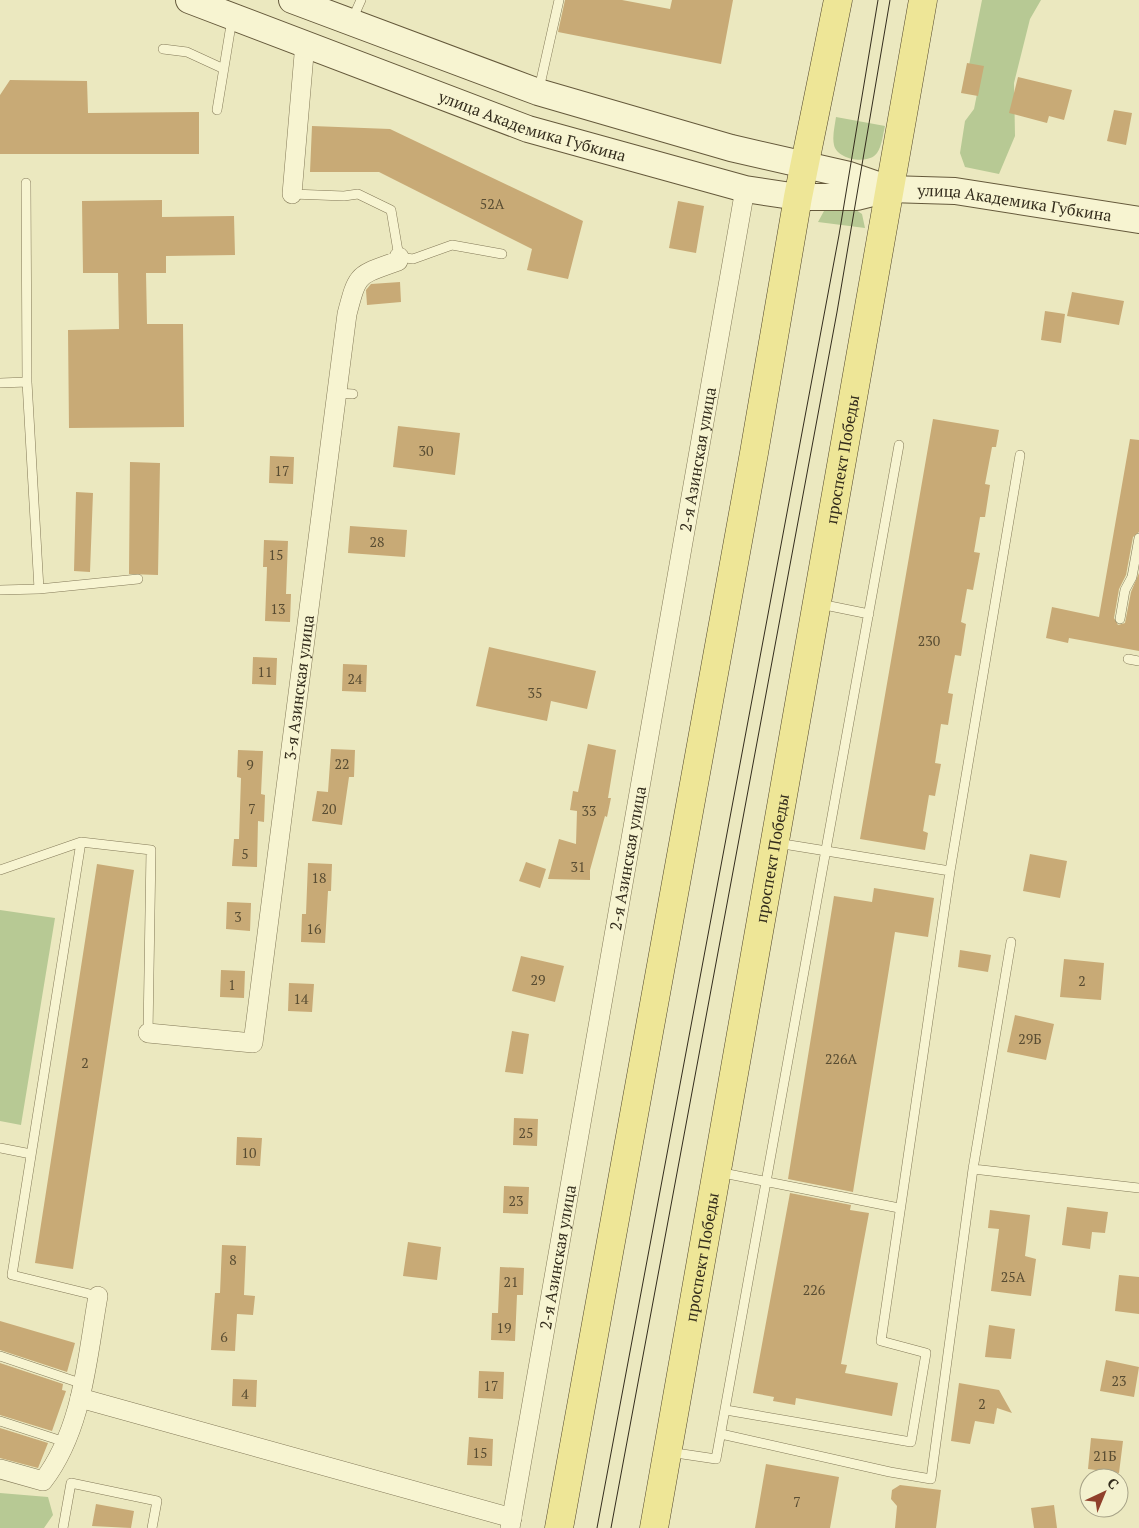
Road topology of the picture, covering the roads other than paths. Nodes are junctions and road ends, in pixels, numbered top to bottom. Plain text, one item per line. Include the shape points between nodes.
1 (189, 0) edge
2 (292, 0) edge
3 (559, 0) edge
4 (838, 0) edge
5 (924, 0) edge
6 (356, 11) edge
7 (233, 16) junction
8 (305, 43) junction
9 (163, 49) dead end
10 (224, 69) junction
11 (538, 92) junction
12 (217, 110) dead end
13 (804, 165) junction
14 (26, 183) dead end
15 (745, 189) junction
16 (889, 189) junction
17 (292, 194) joint
18 (798, 197) junction
19 (1139, 220) edge
20 (502, 254) dead end
21 (399, 257) junction
22 (27, 382) junction
23 (0, 383) edge
24 (899, 445) dead end
25 (1020, 455) dead end
26 (1139, 543) edge
27 (138, 579) dead end
28 (39, 588) junction
29 (0, 590) edge
30 (817, 603) junction
31 (868, 614) junction
32 (1120, 619) dead end
33 (1128, 659) dead end
34 (1139, 661) edge
35 (81, 842) junction
36 (776, 843) junction
37 (826, 851) junction
38 (0, 870) edge
39 (950, 871) junction
40 (1012, 942) dead end
41 (148, 1033) joint
42 (0, 1148) edge
43 (31, 1154) junction
44 (973, 1169) junction
45 (717, 1172) junction
46 (766, 1182) junction
47 (1139, 1188) edge
48 (900, 1208) junction
49 (98, 1296) joint
50 (0, 1356) edge
51 (82, 1391) junction
52 (726, 1410) junction
53 (0, 1421) edge
54 (721, 1434) junction
55 (65, 1442) junction
56 (668, 1451) junction
57 (0, 1469) edge
58 (511, 1523) edge
59 (63, 1528) edge
60 (152, 1528) edge
61 (559, 1528) edge
62 (654, 1528) edge

1 - 7 street, улица Академика Губкина
2 - 6 street, улица Академика Губкина
3 - 11 lane
4 - 13 main road
5 - 16 main road, проспект Победы
6 - 11 street, улица Академика Губкина
7 - 8 street, улица Академика Губкина
7 - 10 lane
8 - 15 street, улица Академика Губкина via 528,129
8 - 17 street
9 - 10 lane via 187,52
10 - 12 lane
11 - 13 street, улица Академика Губкина via 731,148
13 - 16 street, улица Академика Губкина via 860,178
13 - 18 main road
14 - 22 lane
15 - 18 street, улица Академика Губкина
15 - 58 street, 2-я Азинская улица
16 - 18 street, улица Академика Губкина via 857,197
16 - 19 street, улица Академика Губкина via 955,191
16 - 30 main road, проспект Победы
17 - 21 lane via 358,194 391,210
18 - 61 main road
20 - 21 lane via 452,245 413,259
21 - 41 street, 3-я Азинская улица via 398,261 365,273 355,283 347,314 345,394 253,1043
22 - 23 lane
22 - 28 lane
24 - 31 lane
25 - 39 lane
26 - 32 lane
27 - 28 lane
28 - 29 lane
30 - 31 lane
30 - 36 main road, проспект Победы
31 - 37 lane
33 - 34 lane
35 - 38 lane
35 - 41 lane via 151,850
35 - 43 lane
36 - 37 lane
36 - 45 main road, проспект Победы
37 - 39 lane
37 - 46 lane
39 - 48 lane
40 - 44 lane
42 - 43 lane
43 - 49 lane via 12,1275
44 - 47 lane
44 - 54 lane via 931,1479
45 - 46 lane
45 - 56 main road, проспект Победы
46 - 48 lane
46 - 52 lane
48 - 52 lane via 881,1341 926,1353 911,1442
49 - 51 street
50 - 51 lane
51 - 55 street
51 - 58 street
52 - 54 lane
53 - 55 lane
54 - 56 lane via 716,1459
55 - 57 street via 43,1481
56 - 62 main road, проспект Победы
59 - 60 lane via 71,1483 157,1501

